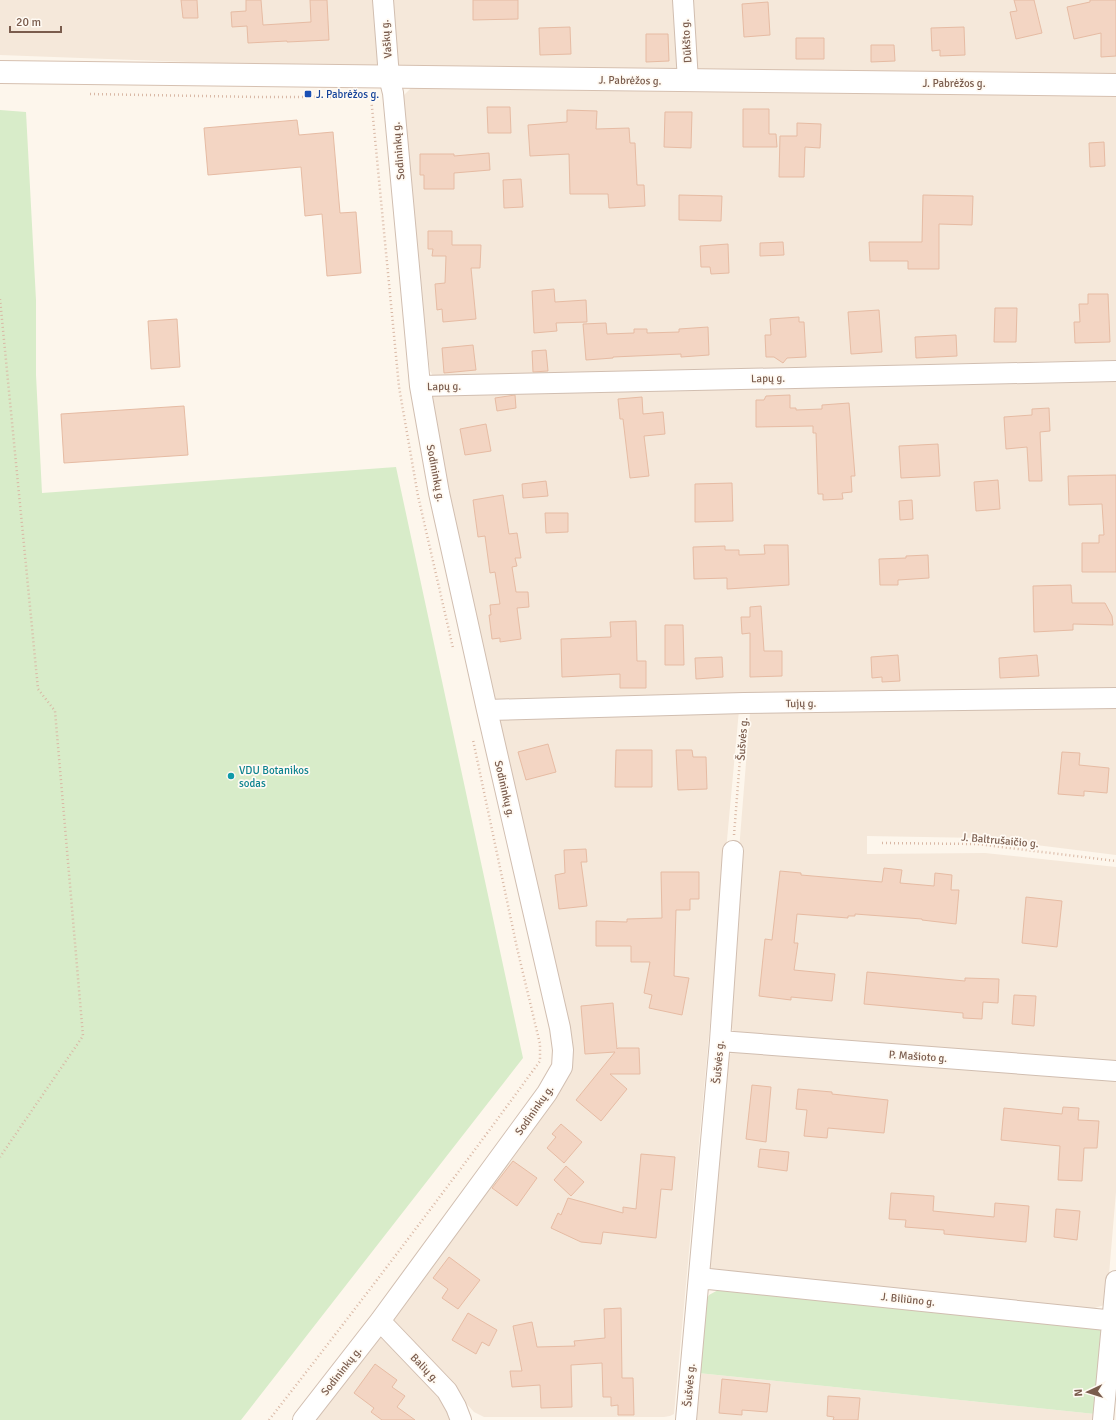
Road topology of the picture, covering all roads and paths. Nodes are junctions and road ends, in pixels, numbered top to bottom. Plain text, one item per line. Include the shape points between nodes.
1 (383, 0) edge
2 (683, 0) edge
3 (0, 72) edge
4 (688, 81) junction
5 (391, 85) junction
6 (1116, 85) edge
7 (87, 94) dead end
8 (371, 97) junction
9 (0, 299) edge
10 (1116, 371) edge
11 (420, 386) junction
12 (453, 649) dead end
13 (1116, 698) edge
14 (744, 703) junction
15 (487, 710) junction
16 (472, 734) dead end
17 (882, 843) dead end
18 (733, 851) joint
19 (1116, 861) edge
20 (720, 1041) junction
21 (1116, 1071) edge
22 (0, 1157) edge
23 (699, 1278) junction
24 (1116, 1281) edge
25 (1114, 1320) edge
26 (380, 1321) junction
27 (269, 1420) edge
28 (303, 1420) edge
29 (461, 1420) edge
30 (686, 1420) edge
31 (1103, 1420) edge

1 - 5 street, Vaškų g.
2 - 4 street, Dūkšto g.
3 - 5 street, J. Pabrėžos g.
4 - 5 street, J. Pabrėžos g.
4 - 6 street, J. Pabrėžos g.
5 - 8 path
5 - 11 street, Sodininkų g.
7 - 8 path
8 - 12 path via 398,387 418,496
9 - 22 path via 38,689 55,711 83,1036
10 - 11 street, Lapų g.
11 - 15 street, Sodininkų g. via 439,493
13 - 14 street, Tujų g.
14 - 15 street, Tujų g.
14 - 18 path, Šušvės g.
15 - 26 street, Sodininkų g. via 560,1028 564,1050 562,1067 547,1093
16 - 27 path via 540,1044 540,1061 448,1187
17 - 19 path, J. Baltrušaičio g. via 977,844
18 - 20 street, Šušvės g.
20 - 21 street, P. Mašioto g.
20 - 23 street, Šušvės g.
23 - 25 street, J. Biliūno g.
23 - 30 street, Šušvės g.
24 - 25 street
25 - 31 street
26 - 28 street, Sodininkų g.
26 - 29 street, Balių g. via 447,1391

